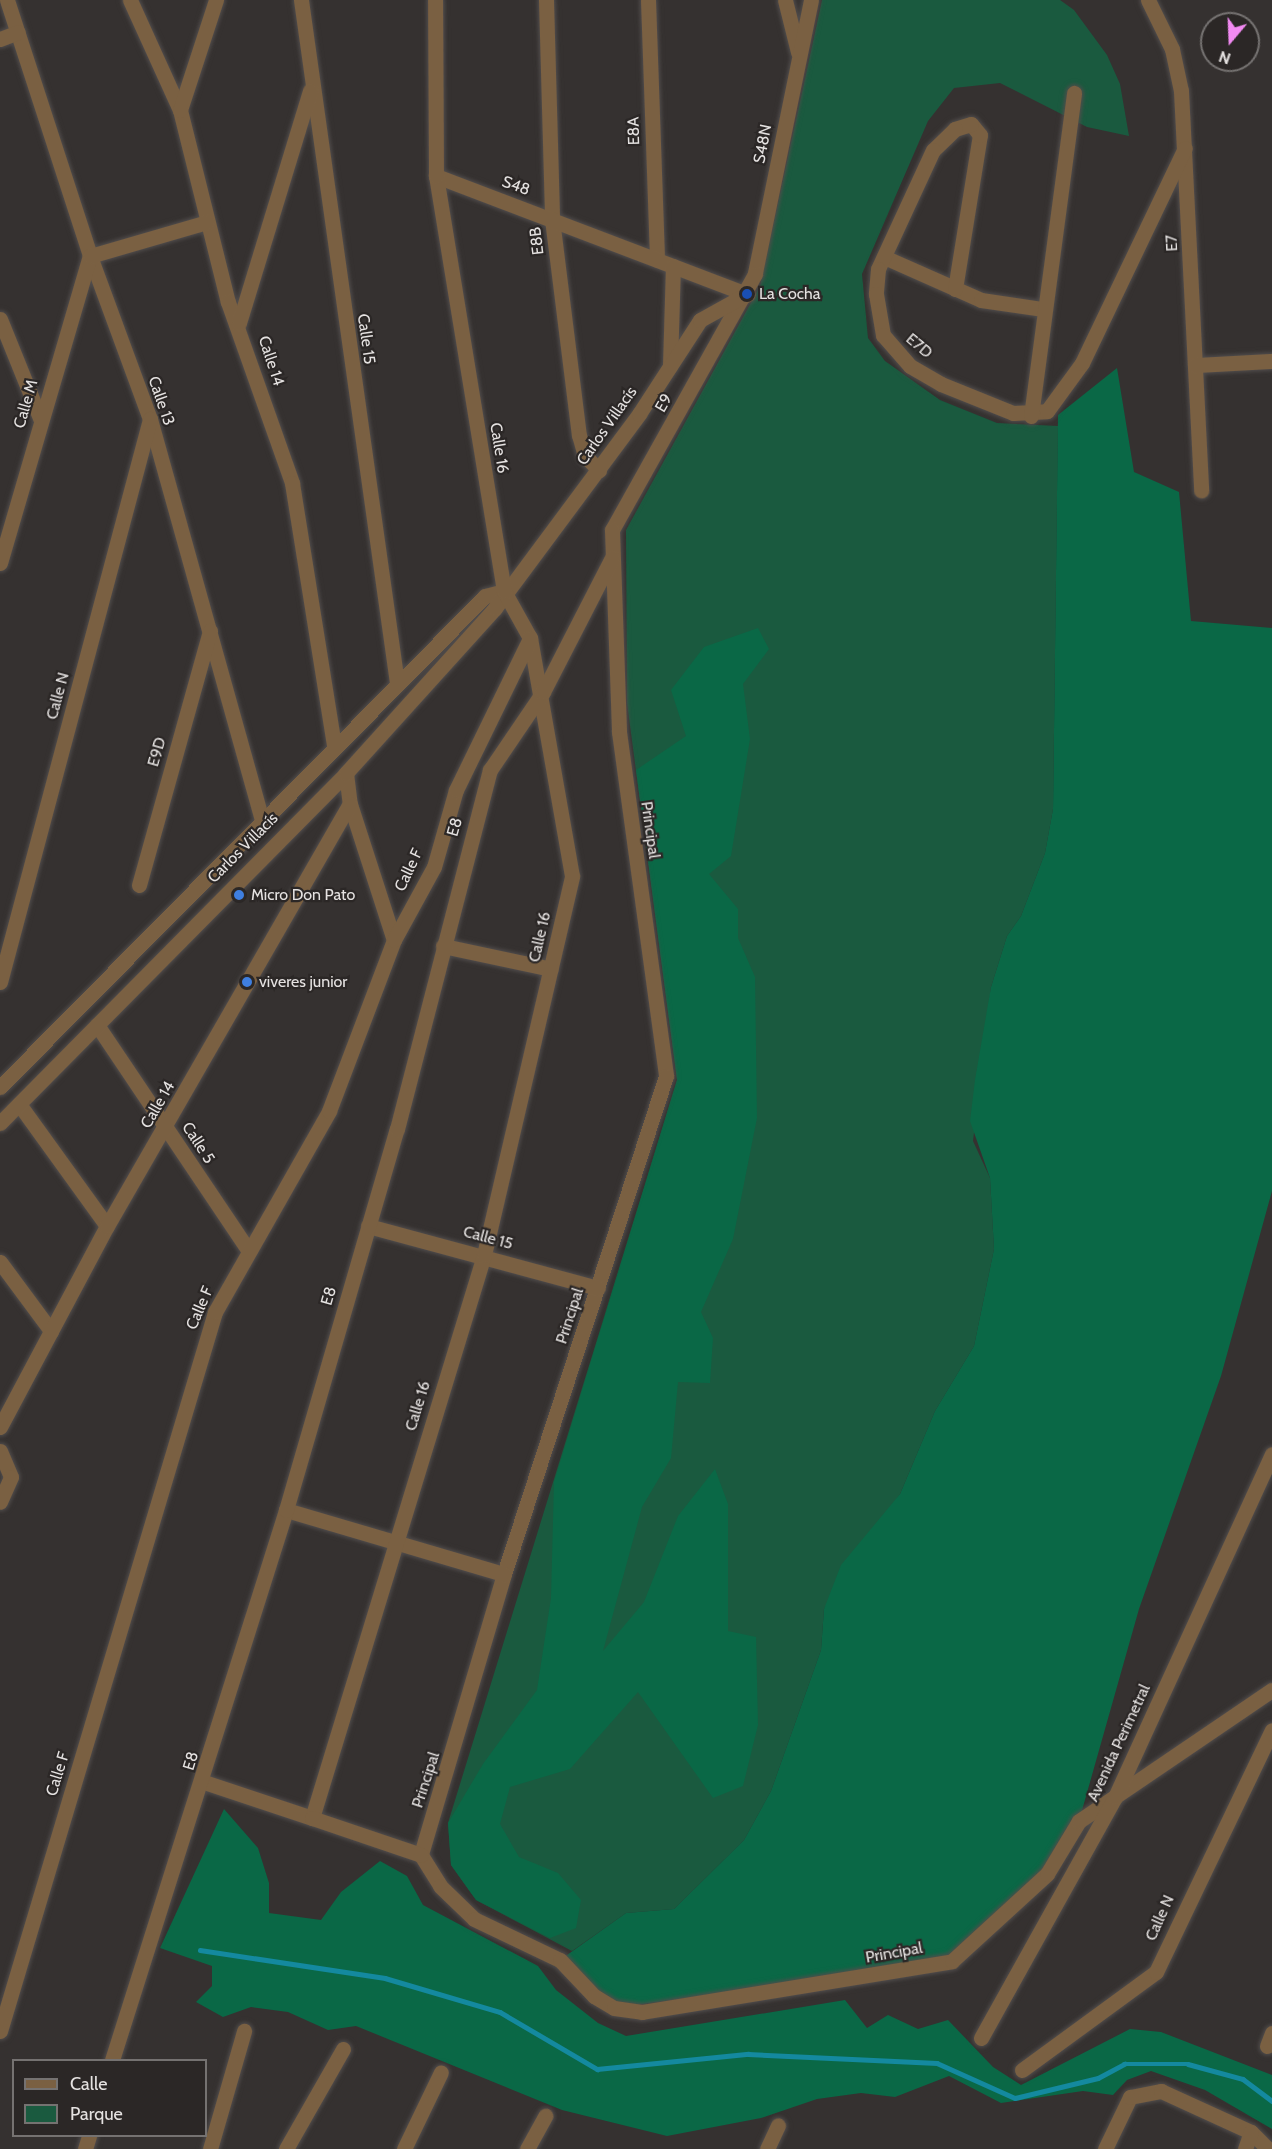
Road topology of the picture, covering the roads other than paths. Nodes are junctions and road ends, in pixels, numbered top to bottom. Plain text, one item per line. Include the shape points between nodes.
1 (7, 0) edge
2 (130, 0) edge
3 (216, 0) edge
4 (301, 0) edge
5 (435, 0) edge
6 (546, 0) edge
7 (648, 0) edge
8 (785, 0) edge
9 (812, 0) edge
10 (1148, 0) edge
11 (18, 32) junction
12 (0, 39) edge
13 (799, 54) junction
14 (312, 85) junction
15 (1074, 93) dead end
16 (180, 110) junction
17 (1185, 148) junction
18 (436, 176) junction
19 (552, 219) junction
20 (207, 222) junction
21 (90, 256) junction
22 (884, 257) junction
23 (657, 260) junction
24 (673, 266) junction
25 (955, 289) junction
26 (747, 294) junction
27 (1043, 309) junction
28 (0, 319) edge
29 (239, 323) junction
30 (1272, 361) edge
31 (1195, 365) junction
32 (670, 366) junction
33 (1030, 416) junction
34 (40, 418) junction
35 (150, 419) junction
36 (599, 470) junction
37 (1201, 491) dead end
38 (612, 530) joint
39 (612, 558) junction
40 (0, 563) edge
41 (504, 591) junction
42 (211, 629) junction
43 (530, 638) junction
44 (397, 683) junction
45 (543, 692) junction
46 (334, 745) junction
47 (346, 773) junction
48 (350, 804) junction
49 (262, 819) junction
50 (139, 885) dead end
51 (394, 940) junction
52 (443, 946) junction
53 (551, 969) junction
54 (0, 982) edge
55 (97, 1025) junction
56 (0, 1087) edge
57 (19, 1104) junction
58 (0, 1123) edge
59 (166, 1127) junction
60 (107, 1226) junction
61 (368, 1226) junction
62 (249, 1251) junction
63 (484, 1255) junction
64 (0, 1262) edge
65 (598, 1287) junction
66 (51, 1331) junction
67 (0, 1427) edge
68 (0, 1451) edge
69 (1272, 1454) edge
70 (0, 1502) edge
71 (286, 1510) junction
72 (396, 1539) junction
73 (504, 1574) junction
74 (1272, 1690) edge
75 (1272, 1730) edge
76 (204, 1782) junction
77 (1115, 1797) junction
78 (312, 1818) junction
79 (421, 1855) junction
80 (0, 2031) edge
81 (244, 2031) dead end
82 (981, 2038) dead end
83 (343, 2049) dead end
84 (113, 2059) edge
85 (1022, 2070) dead end
86 (441, 2072) dead end
87 (545, 2116) dead end
88 (778, 2125) dead end
89 (1251, 2132) junction
90 (210, 2149) edge
91 (286, 2149) edge
92 (404, 2149) edge
93 (527, 2149) edge
94 (767, 2149) edge
95 (1106, 2149) edge
96 (1245, 2149) edge
97 (1268, 2149) edge

1 - 11 street, Calle 13
2 - 16 street, Calle 14
3 - 16 street
4 - 14 street, Calle 15
5 - 18 street
6 - 19 street, E8B
7 - 23 street, E8A
8 - 13 street
9 - 13 street, S48N
10 - 17 street, E7 via 1172,49
11 - 12 street
11 - 21 street, Calle 13
13 - 26 street, S48N via 760,258
14 - 29 street
14 - 44 street, Calle 15
15 - 27 street
16 - 20 street, Calle 14
17 - 31 street, E7
17 - 33 street via 1082,363 1062,397 1047,411
18 - 19 street, S48
18 - 41 street, Calle 16
19 - 23 street, S48
19 - 36 street, E8B via 579,435 585,456
20 - 21 street
20 - 29 street, Calle 14 via 228,302
21 - 34 street, Calle M
21 - 35 street, Calle 13
22 - 25 street
22 - 25 street, E7D via 933,150 955,129 977,127 980,135
22 - 33 street, E7D via 876,294 883,335 894,351 941,384
23 - 24 street, S48
24 - 26 street, S48
24 - 32 street
25 - 27 street via 994,303
26 - 32 street, Carlos Villacís via 700,320
26 - 38 street, E9
27 - 33 street
28 - 34 street
29 - 46 street, Calle 14 via 292,483
30 - 31 street
31 - 37 street, E7
32 - 36 street, Carlos Villacís
34 - 40 street, Calle M
35 - 42 street, Calle 13
35 - 54 street, Calle N
36 - 41 street, Carlos Villacís
38 - 39 street, Principal
39 - 45 street, E8
39 - 65 street, Principal via 619,732 666,1076
41 - 43 street, Calle 16
41 - 44 street, Carlos Villacís via 485,596
41 - 47 street, Carlos Villacís via 495,608
42 - 49 street, Calle 13
42 - 50 street, E9D
43 - 45 street, Calle 16
43 - 51 street, Calle F via 456,790 434,867
44 - 46 street, Carlos Villacís
45 - 52 street, E8 via 490,770
45 - 53 street, Calle 16 via 572,876
46 - 49 street, Carlos Villacís
47 - 48 street
47 - 55 street, Carlos Villacís
48 - 51 street
48 - 59 street, Calle 14
49 - 56 street, Carlos Villacís
51 - 62 street, Calle F via 329,1111
52 - 53 street
52 - 61 street, E8
53 - 63 street, Calle 16
55 - 57 street, Carlos Villacís
55 - 59 street, Calle 5
57 - 58 street, Carlos Villacís
57 - 60 street
59 - 60 street, Calle 14
59 - 62 street, Calle 5
60 - 66 street, Calle 14
61 - 63 street, Calle 15
61 - 71 street, E8
62 - 80 street, Calle F via 215,1312
63 - 65 street, Calle 15
63 - 72 street, Calle 16
64 - 66 street
65 - 73 street, Principal
66 - 67 street, Calle 14
68 - 70 street via 10,1469 9,1486
69 - 77 street, Avenida Perimetral
71 - 72 street
71 - 76 street, E8
72 - 73 street
72 - 78 street, Calle 16
73 - 79 street, Principal
74 - 77 street, Principal
75 - 85 street, Calle N via 1156,1972
76 - 78 street
76 - 84 street, E8
77 - 79 street, Principal via 1079,1821 1047,1874 952,1961 642,2012 614,2008 594,1996 560,1959 474,1919 440,1886
77 - 82 street, Avenida Perimetral
78 - 79 street
81 - 90 street
83 - 91 street
86 - 92 street
87 - 93 street
88 - 94 street
89 - 95 street via 1161,2091 1130,2097
89 - 96 street
89 - 97 street

